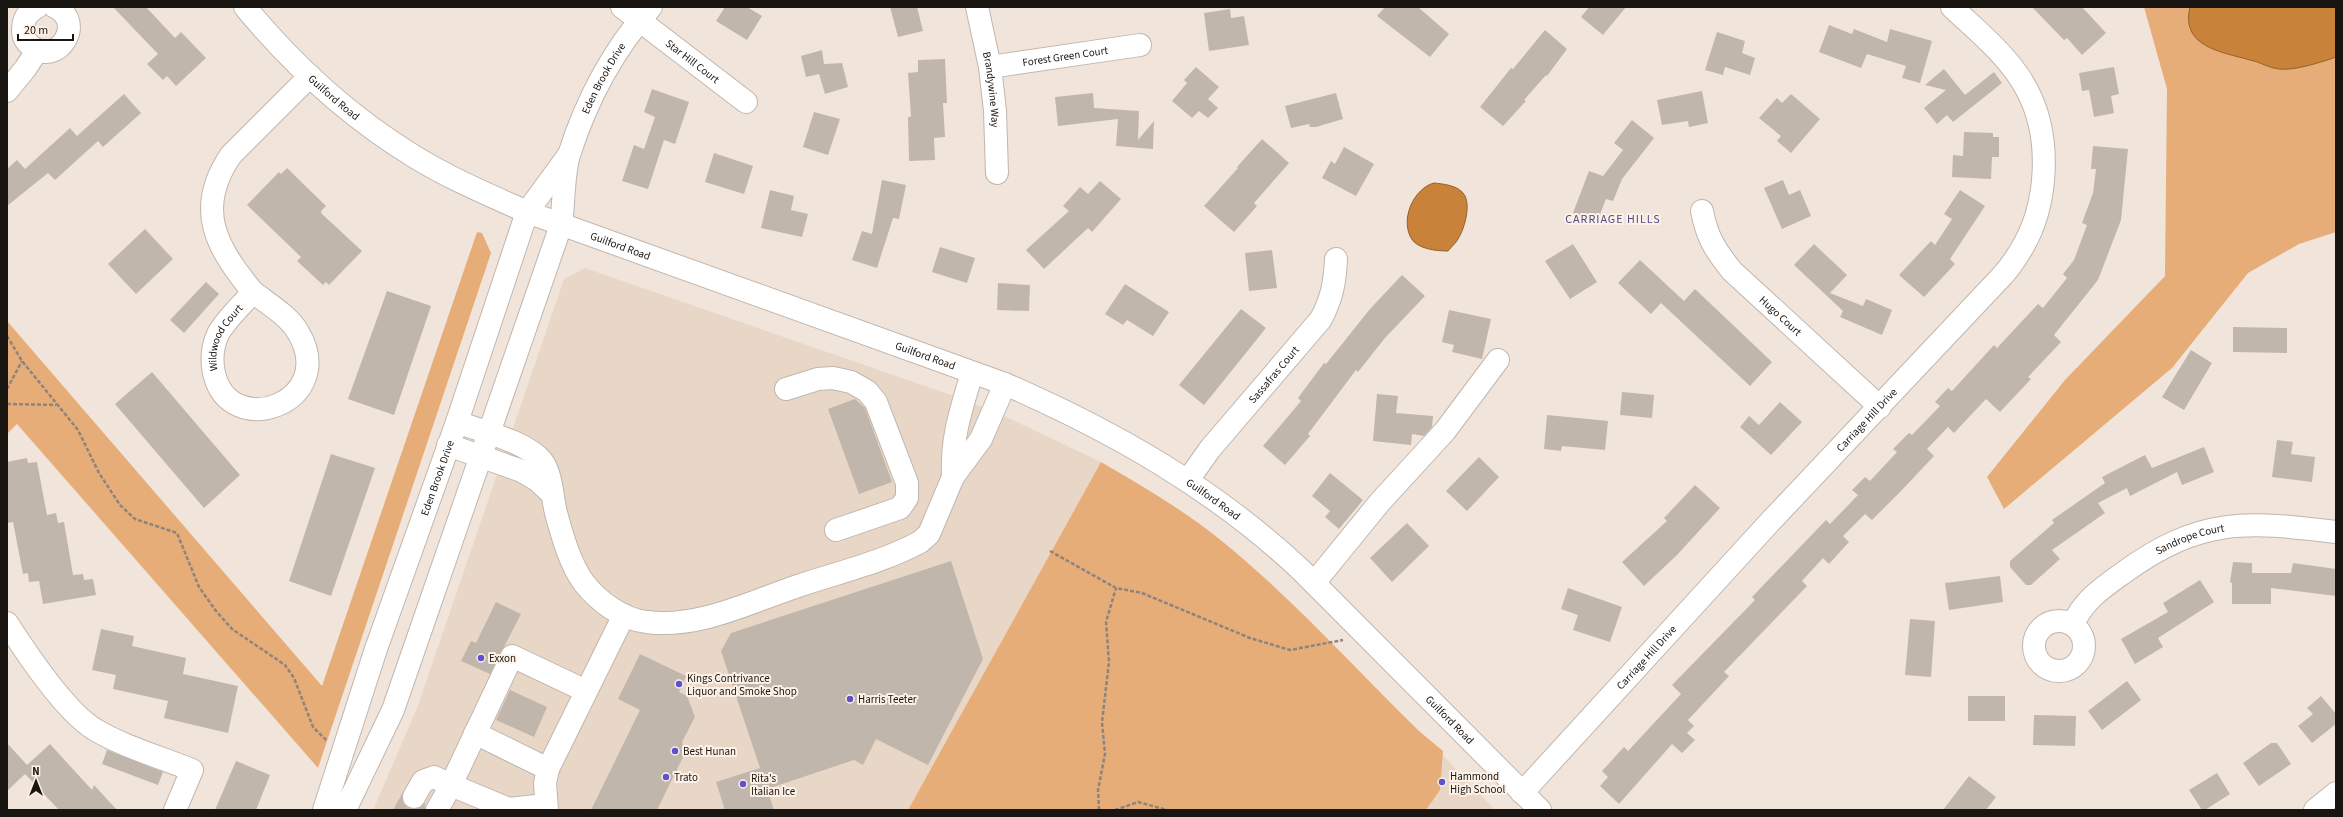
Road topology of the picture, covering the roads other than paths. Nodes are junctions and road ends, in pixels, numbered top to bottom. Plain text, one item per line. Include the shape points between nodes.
1 (36, 7) edge
2 (55, 7) edge
3 (246, 7) edge
4 (622, 7) edge
5 (977, 7) edge
6 (1952, 7) edge
7 (646, 13) edge
8 (1140, 45) dead end
9 (37, 50) junction
10 (990, 67) junction
11 (310, 76) junction
12 (7, 91) edge
13 (746, 102) dead end
14 (569, 156) junction
15 (997, 173) dead end
16 (1702, 211) dead end
17 (527, 212) junction
18 (562, 224) junction
19 (1336, 259) dead end
20 (253, 292) junction
21 (1498, 360) dead end
22 (972, 373) junction
23 (1005, 384) junction
24 (786, 389) dead end
25 (1880, 407) junction
26 (457, 422) junction
27 (489, 434) junction
28 (448, 445) junction
29 (480, 456) junction
30 (953, 476) junction
31 (1188, 480) junction
32 (552, 494) junction
33 (836, 530) dead end
34 (2336, 532) edge
35 (1314, 584) junction
36 (624, 615) junction
37 (7, 623) edge
38 (2073, 624) dead end
39 (586, 691) junction
40 (475, 733) junction
41 (548, 769) junction
42 (452, 785) junction
43 (1522, 793) junction
44 (2336, 793) edge
45 (414, 797) dead end
46 (546, 808) edge
47 (175, 810) edge
48 (324, 810) edge
49 (345, 810) edge
50 (437, 810) edge
51 (1540, 810) edge
52 (2315, 810) edge

1 - 9 street via 27,14 23,22 23,35 27,43
2 - 9 street via 67,17 70,29 68,39 60,48 49,52
3 - 11 street, Guilford Road
4 - 7 street, Star Hill Court
5 - 10 street, Brandywine Way
6 - 25 street, Carriage Hill Drive via 1990,43 2026,89 2037,115 2042,143 2043,173 2040,201 2020,252 2003,275
7 - 13 street, Star Hill Court
7 - 14 street, Eden Brook Drive via 598,83
8 - 10 street, Forest Green Court
9 - 12 street via 26,69
10 - 15 street, Brandywine Way via 995,111
11 - 17 street, Guilford Road via 368,124 415,157 469,187
11 - 20 street, Wildwood Court via 231,155 221,169 214,187 213,223 218,242 230,263
14 - 17 street, Eden Brook Drive
14 - 18 street, Eden Brook Drive
16 - 25 street, Hugo Court via 1707,233 1717,252 1732,271
17 - 18 street, Guilford Road
17 - 26 street, Eden Brook Drive
18 - 22 street, Guilford Road
18 - 27 street, Eden Brook Drive
19 - 31 street, Sassafras Court via 1335,285 1321,319 1210,449
20 - 20 street, Wildwood Court via 219,333 212,350 212,364 216,380 228,397 237,404 253,409 269,409 298,393 305,380 307,355 298,331
21 - 35 street via 1445,431 1380,502
22 - 23 street, Guilford Road
22 - 30 street via 956,426 952,452
23 - 30 street via 981,439
23 - 31 street, Guilford Road via 1058,407
24 - 33 street via 818,379 833,378 851,382 867,391 876,402 907,483 907,498 900,508
25 - 43 street, Carriage Hill Drive via 1758,535
26 - 27 street
26 - 28 street, Eden Brook Drive
27 - 29 street, Eden Brook Drive
27 - 32 street via 513,442 542,461
28 - 29 street
28 - 48 street, Eden Brook Drive via 376,649
29 - 32 street via 522,471
29 - 49 street, Eden Brook Drive via 393,710
30 - 36 street via 929,534 908,548 720,613 689,621 646,622
31 - 35 street, Guilford Road via 1266,537
32 - 36 street via 562,535 584,582 604,603
34 - 38 street, Sandrope Court via 2282,525 2222,526 2196,532 2140,561 2096,593 2080,610
35 - 43 street, Guilford Road
36 - 39 street
37 - 47 street via 28,656 79,717 116,741 192,770
39 - 40 street via 512,656
39 - 41 street
40 - 41 street
40 - 42 street
41 - 46 street via 545,783
42 - 45 street via 434,777 423,781
42 - 46 street via 509,809
42 - 50 street
43 - 51 street, Guilford Road
44 - 52 street

